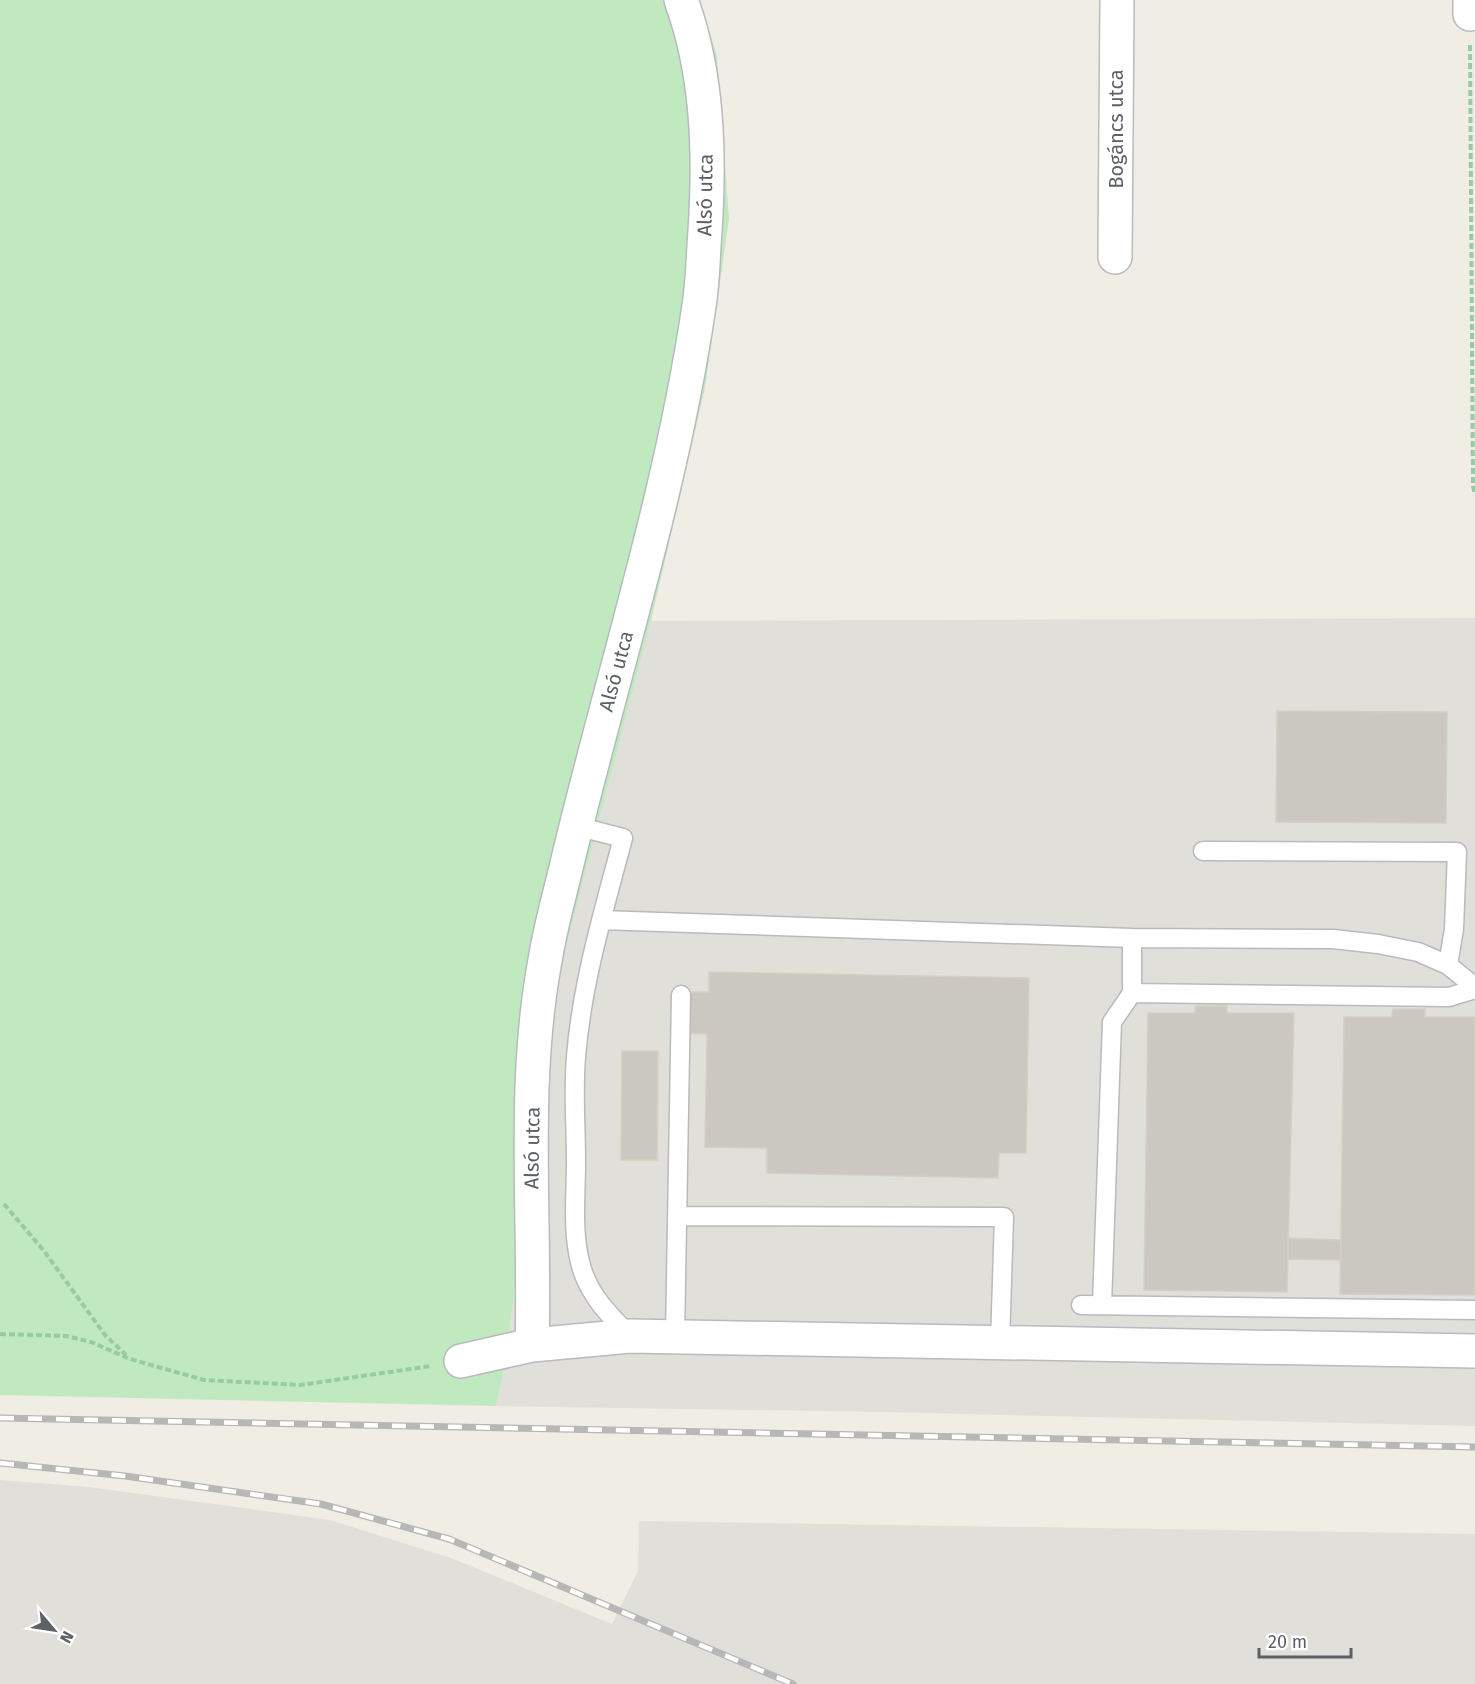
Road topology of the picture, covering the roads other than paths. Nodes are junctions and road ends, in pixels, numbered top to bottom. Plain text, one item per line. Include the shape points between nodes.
1 (681, 0) edge
2 (1117, 0) edge
3 (1115, 257) dead end
4 (576, 826) junction
5 (1203, 851) dead end
6 (601, 920) junction
7 (1132, 938) junction
8 (1448, 965) junction
9 (1475, 988) edge
10 (1132, 993) junction
11 (681, 995) dead end
12 (678, 1216) junction
13 (1081, 1305) dead end
14 (1102, 1305) junction
15 (1475, 1310) edge
16 (630, 1336) junction
17 (675, 1337) junction
18 (1000, 1344) junction
19 (532, 1346) junction
20 (1475, 1351) edge
21 (462, 1361) road end

1 - 4 street, Alsó utca via 705,100 707,193 700,303 672,455
2 - 3 street, Bogáncs utca
4 - 6 lane via 622,838
4 - 19 street, Alsó utca via 546,955 536,1021 530,1144
5 - 8 lane via 1457,852 1454,929
6 - 7 lane
6 - 16 lane via 576,1058 576,1225 580,1262 590,1289
7 - 8 lane via 1333,939 1418,952
7 - 10 lane
8 - 9 lane
9 - 10 lane via 1449,997
10 - 14 lane via 1112,1022
11 - 12 lane
12 - 17 lane
12 - 18 lane via 1004,1217
13 - 14 lane
14 - 15 lane
16 - 17 street
16 - 19 street
17 - 18 street
18 - 20 street
19 - 21 street

